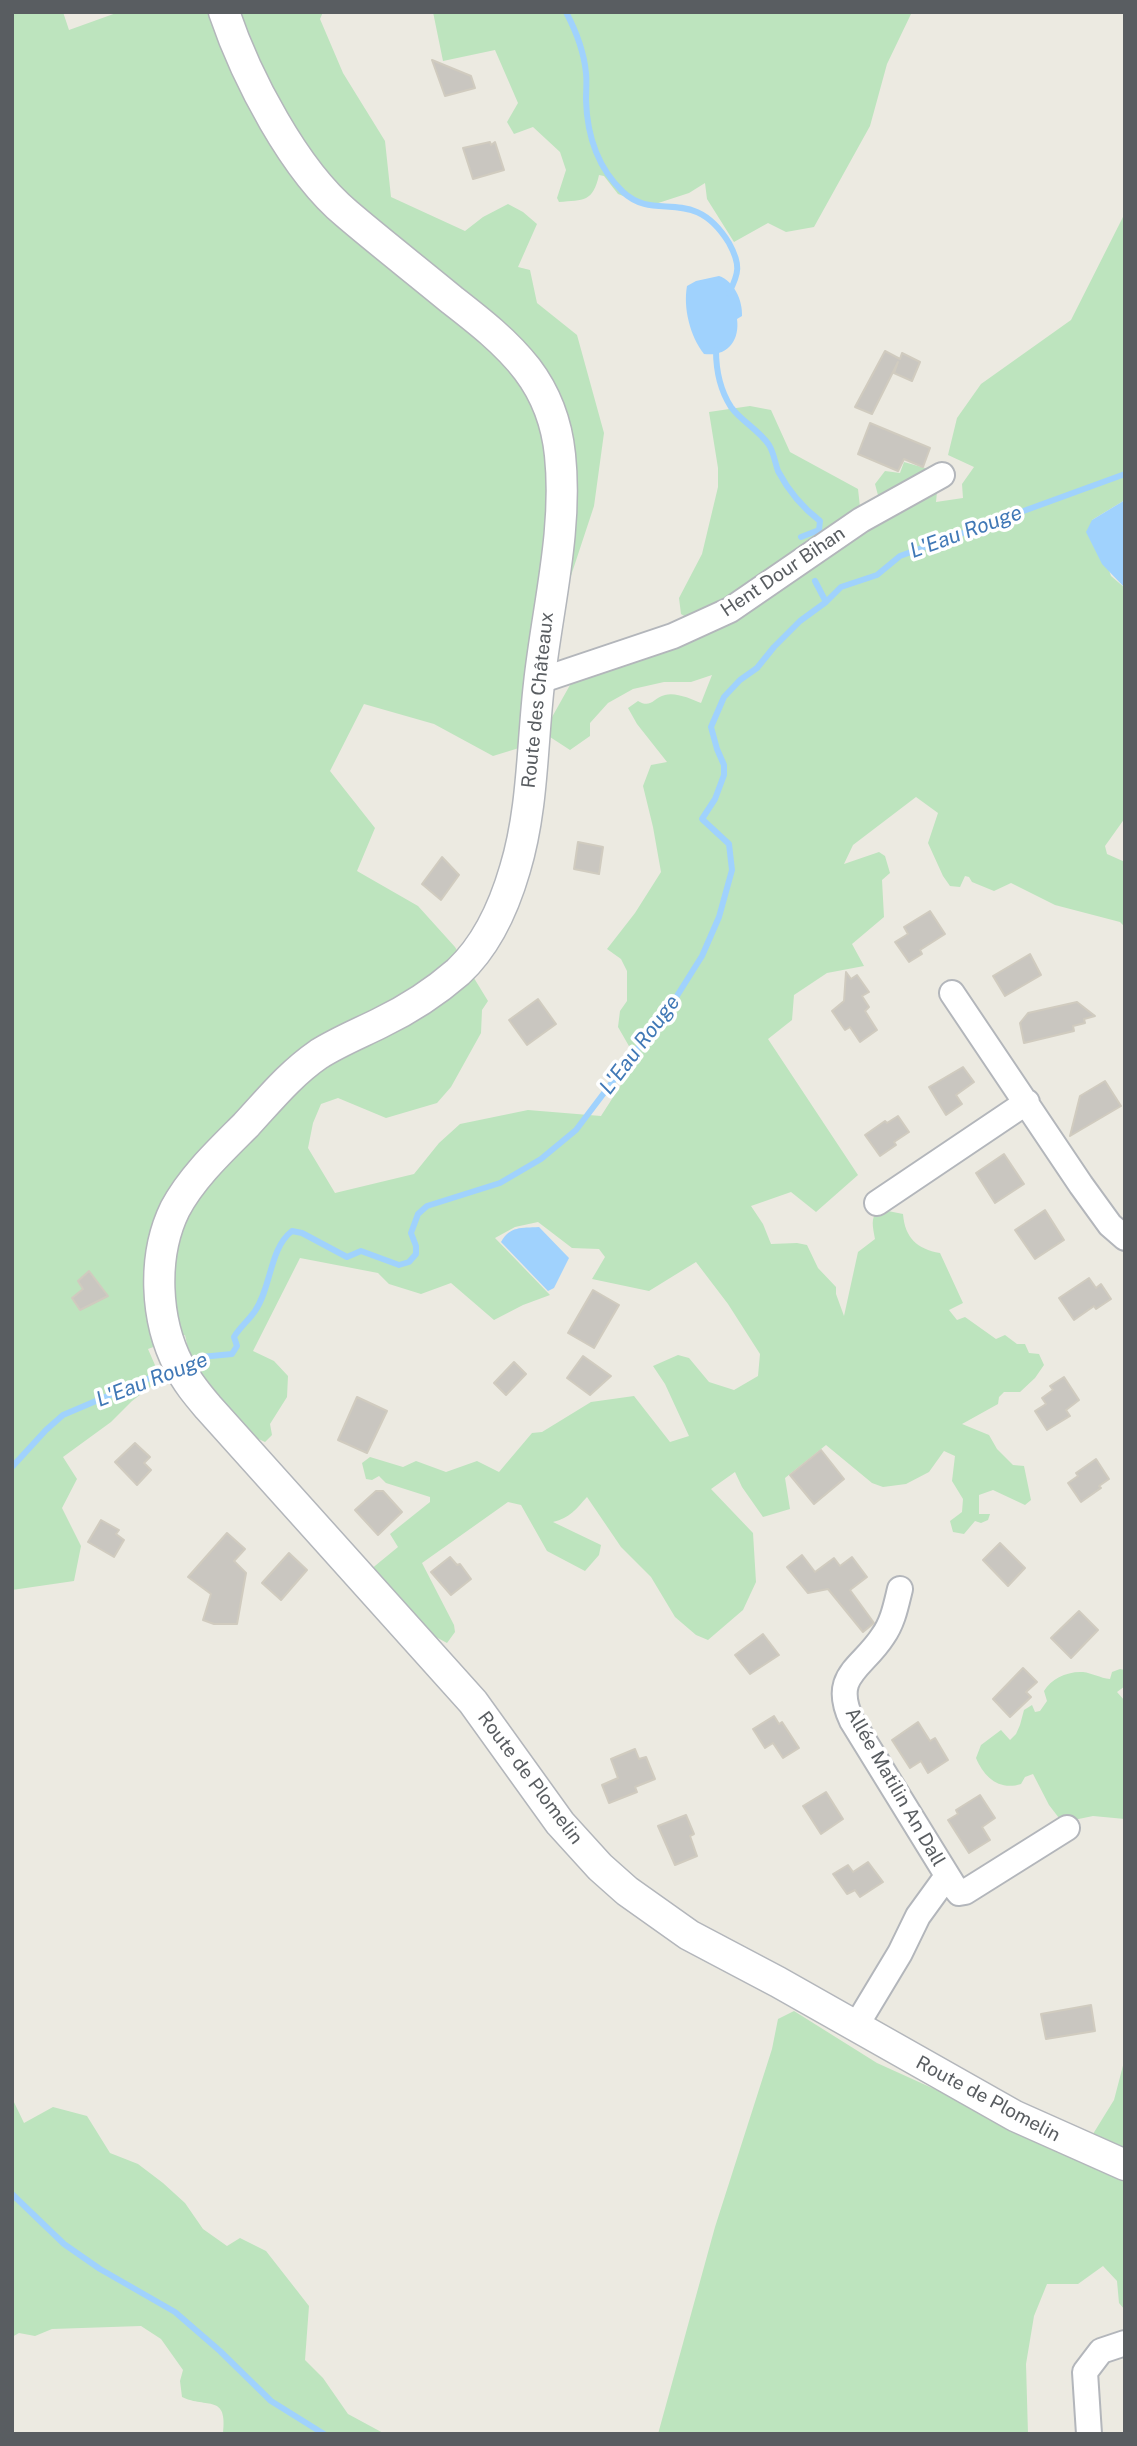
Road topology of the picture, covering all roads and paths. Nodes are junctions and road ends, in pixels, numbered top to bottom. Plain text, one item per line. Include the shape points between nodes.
1 (225, 12) edge
2 (942, 475) dead end
3 (539, 681) junction
4 (952, 993) dead end
5 (1027, 1102) junction
6 (877, 1203) dead end
7 (1125, 1238) edge
8 (178, 1363) joint
9 (900, 1589) dead end
10 (1067, 1828) dead end
11 (947, 1876) junction
12 (856, 2026) junction
13 (1125, 2165) edge
14 (1125, 2343) edge
15 (1088, 2434) edge

1 - 3 street, Route des Châteaux via 245,64 290,147 314,180 343,211 508,347 547,403 556,429 562,482
2 - 3 street, Hent Dour Bihan via 861,520 730,610 673,636
3 - 8 street, Route des Châteaux via 522,839 510,886 490,930 466,964 429,994 334,1045 295,1072 188,1189 169,1224 160,1276 163,1320
4 - 5 street
5 - 6 street
5 - 7 street via 1081,1185
8 - 12 street, Route de Plomelin via 227,1430 473,1702 560,1823 600,1867 689,1935
9 - 11 street, Allée Matilin An Dall via 884,1635 850,1673 844,1702
10 - 11 street, Allée Matilin An Dall via 965,1892 959,1893
11 - 12 street, Allée Matilin An Dall via 918,1916
12 - 13 street, Route de Plomelin via 1015,2116
14 - 15 street via 1101,2351 1085,2372

